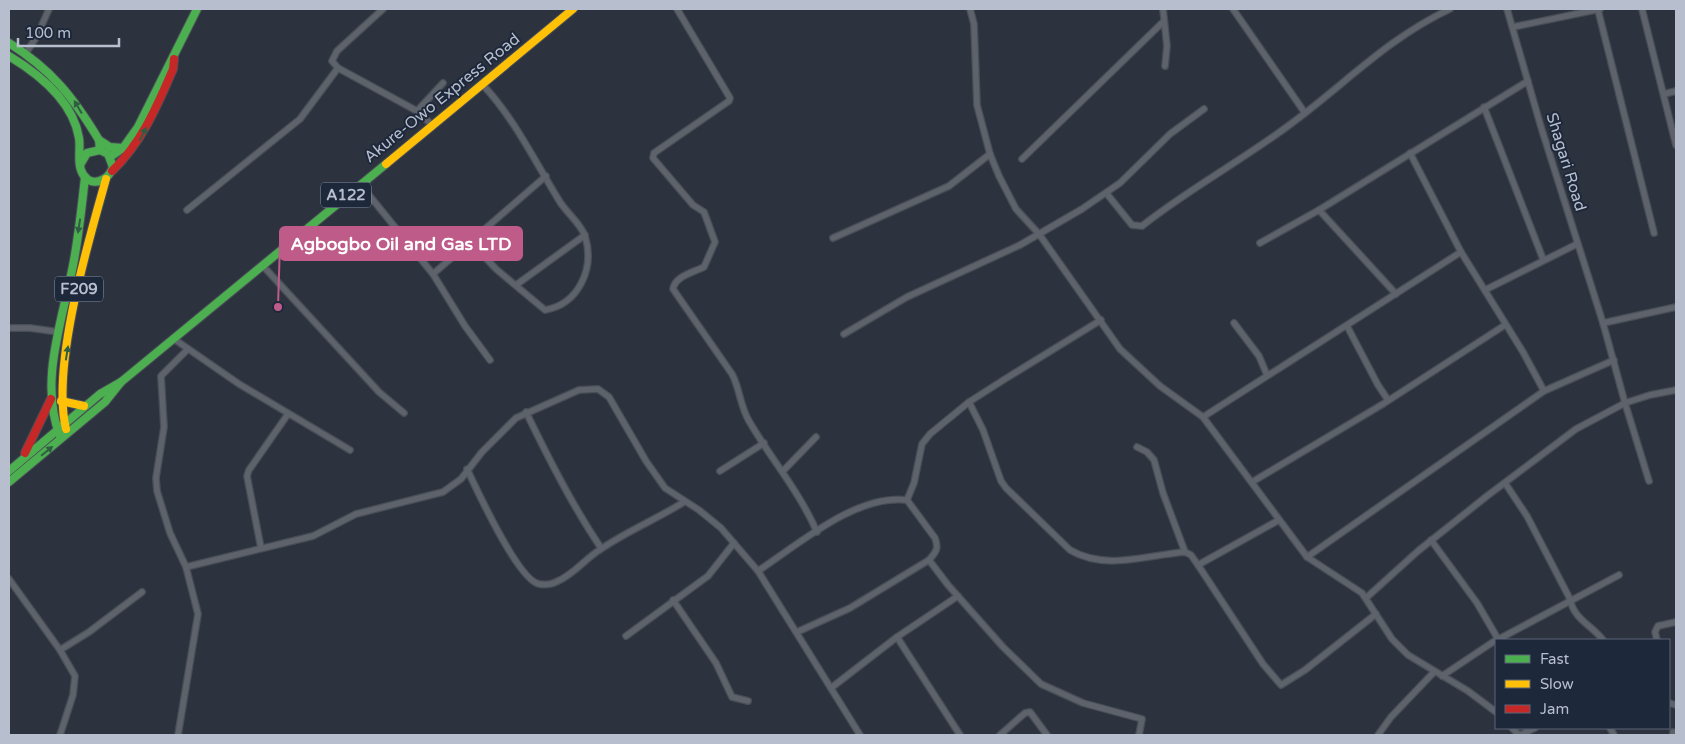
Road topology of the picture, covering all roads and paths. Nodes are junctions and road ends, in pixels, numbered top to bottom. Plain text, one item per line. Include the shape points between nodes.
1 (49, 9) edge
2 (197, 9) edge
3 (383, 9) edge
4 (572, 9) edge
5 (677, 9) edge
6 (970, 9) edge
7 (1163, 9) edge
8 (1233, 9) edge
9 (1450, 9) edge
10 (1507, 9) edge
11 (1600, 9) edge
12 (1642, 9) edge
13 (1164, 21) junction
14 (1513, 27) junction
15 (9, 44) edge
16 (26, 53) junction
17 (9, 56) edge
18 (174, 59) junction
19 (1165, 66) dead end
20 (338, 68) junction
21 (1528, 81) junction
22 (443, 83) dead end
23 (482, 84) junction
24 (1676, 90) edge
25 (1664, 94) junction
26 (1484, 107) junction
27 (1204, 109) dead end
28 (417, 111) junction
29 (1305, 113) junction
30 (432, 125) junction
31 (98, 140) junction
32 (1676, 145) edge
33 (123, 148) junction
34 (100, 150) junction
35 (1410, 153) junction
36 (990, 154) junction
37 (110, 157) junction
38 (1022, 159) dead end
39 (80, 165) junction
40 (112, 171) junction
41 (546, 176) junction
42 (85, 177) junction
43 (106, 179) junction
44 (360, 184) junction
45 (1107, 194) junction
46 (187, 210) dead end
47 (1319, 210) junction
48 (1654, 233) dead end
49 (1039, 234) junction
50 (585, 235) junction
51 (833, 238) dead end
52 (470, 241) junction
53 (1260, 243) dead end
54 (1577, 244) junction
55 (1461, 252) junction
56 (1543, 259) junction
57 (263, 266) junction
58 (433, 274) junction
59 (516, 285) junction
60 (1486, 290) junction
61 (1396, 294) junction
62 (1676, 307) edge
63 (1102, 320) junction
64 (1234, 323) dead end
65 (1603, 323) junction
66 (1505, 324) junction
67 (1347, 326) junction
68 (9, 328) edge
69 (59, 332) junction
70 (844, 334) dead end
71 (174, 339) junction
72 (188, 349) junction
73 (490, 360) dead end
74 (1614, 360) junction
75 (1267, 375) junction
76 (121, 382) junction
77 (1676, 390) edge
78 (1544, 392) junction
79 (51, 399) junction
80 (1388, 400) junction
81 (61, 401) junction
82 (970, 402) junction
83 (1625, 403) junction
84 (84, 406) junction
85 (526, 412) junction
86 (404, 413) dead end
87 (288, 414) junction
88 (1204, 417) junction
89 (63, 425) junction
90 (56, 431) junction
91 (65, 436) junction
92 (816, 437) dead end
93 (764, 443) junction
94 (1137, 447) dead end
95 (350, 450) dead end
96 (22, 458) junction
97 (467, 469) junction
98 (9, 471) edge
99 (720, 471) dead end
100 (783, 471) junction
101 (1649, 481) dead end
102 (9, 482) edge
103 (1252, 482) junction
104 (1506, 483) junction
105 (907, 500) junction
106 (684, 502) junction
107 (1279, 520) junction
108 (817, 532) junction
109 (1431, 540) junction
110 (734, 544) junction
111 (261, 548) junction
112 (601, 548) junction
113 (1185, 552) junction
114 (1307, 557) junction
115 (929, 560) junction
116 (1198, 565) junction
117 (186, 567) junction
118 (758, 571) junction
119 (1619, 575) dead end
120 (9, 579) edge
121 (142, 592) dead end
122 (958, 596) junction
123 (1366, 598) junction
124 (1570, 599) junction
125 (673, 600) junction
126 (1376, 614) junction
127 (1676, 622) edge
128 (797, 632) junction
129 (626, 636) dead end
130 (897, 636) junction
131 (1496, 639) edge
132 (1499, 639) edge
133 (1602, 639) edge
134 (1657, 639) edge
135 (1495, 641) edge
136 (60, 650) junction
137 (1434, 672) junction
138 (1442, 676) junction
139 (831, 688) junction
140 (748, 701) dead end
141 (1495, 711) edge
142 (1533, 729) edge
143 (60, 735) edge
144 (178, 735) edge
145 (860, 735) edge
146 (960, 735) edge
147 (1000, 735) edge
148 (1047, 735) edge
149 (1139, 735) edge
150 (1378, 735) edge
151 (1519, 735) edge

1 - 16 street
2 - 18 main road
3 - 20 street via 333,57 332,61
4 - 23 main road, Akure-Owo Express Road / A122
5 - 93 street via 730,98 654,153 653,158 693,205 704,212 715,242 704,267 680,278 673,289 732,374 746,417
6 - 36 street via 974,24 977,105
7 - 13 street
8 - 29 street
9 - 29 street via 1402,35
10 - 14 street, Shagari Road
11 - 14 street
11 - 48 street
12 - 25 street
13 - 19 street
13 - 38 street
14 - 21 street, Shagari Road
15 - 16 main road
31 -> 16 main road via 59,80
17 - 39 main road via 39,76 59,97 78,132
18 - 33 main road
40 -> 18 main road via 127,158 145,131 173,69
20 - 28 street
20 - 46 street via 300,119
21 - 26 street
21 - 54 street, Shagari Road
22 - 28 street
23 - 30 main road, Akure-Owo Express Road / A122
23 - 41 street via 501,104
24 - 25 street
25 - 32 street
26 - 35 street
26 - 56 street
27 - 45 street via 1170,134
28 - 30 street
29 - 45 street via 1142,226 1132,225
30 - 44 main road, Akure-Owo Express Road / A122
31 - 33 main road via 110,147
31 - 34 main road
33 - 37 main road
34 - 37 main road
34 - 39 main road via 87,153
35 - 47 street
35 - 55 street
36 - 49 street via 1016,209
36 - 51 street via 949,186
37 - 40 main road
39 - 42 main road
40 - 43 main road
41 - 50 street
41 - 52 street
42 - 43 main road via 98,182
42 -> 69 main road, F209 via 79,228
81 -> 43 main road, F209 via 83,268
44 - 57 main road, Akure-Owo Express Road / A122
44 - 58 street
45 - 49 street
47 - 53 street
47 - 61 street
49 - 63 street
49 - 70 street via 914,294
50 - 59 street
50 - 59 street via 588,257 584,281 570,299 545,310
52 - 58 street
52 - 59 street
54 - 56 street
54 - 65 street, Shagari Road
55 - 60 street
55 - 61 street
56 - 60 street
57 - 71 main road, Akure-Owo Express Road / A122
57 - 86 street via 379,392
58 - 73 street
60 - 66 street
61 - 67 street
62 - 65 street
63 - 82 street
63 - 88 street via 1126,355 1160,386
64 - 75 street via 1259,356
65 - 74 street, Shagari Road
66 - 78 street
66 - 80 street
67 - 75 street
67 - 80 street
68 - 69 street
69 - 79 main road, F209
71 - 72 street
71 - 76 main road, Akure-Owo Express Road / A122
72 - 87 street
72 - 117 street via 161,376 164,427 156,478 162,510
74 - 78 street
74 - 83 street, Shagari Road
75 - 88 street
76 - 84 main road, Akure-Owo Express Road / A122
76 - 91 main road, Akure-Owo Express Road / A122 via 114,393
77 - 83 street
78 - 114 street
79 - 90 main road
79 - 96 main road
80 - 103 street
81 - 84 main road
81 - 89 main road
82 - 105 street via 922,444
82 - 113 street via 1001,481 1070,550 1081,557 1124,561
83 - 101 street, Shagari Road
83 - 104 street via 1576,429
84 - 89 main road, Akure-Owo Express Road / A122
85 - 97 street via 499,433
85 - 106 street via 579,390 591,388 605,392 660,483
85 - 112 street via 559,478
87 - 95 street
87 - 111 street via 248,470
88 - 103 street
89 - 90 main road, Akure-Owo Express Road / A122
89 - 91 main road
90 - 91 main road
90 - 96 main road, Akure-Owo Express Road / A122
102 -> 91 main road, Akure-Owo Express Road / A122
92 - 100 street
93 - 99 street
93 - 100 street
94 - 113 street via 1154,460
96 - 98 main road, Akure-Owo Express Road / A122
97 - 111 street via 453,487 435,495 356,514 314,536
97 - 112 street via 501,538 538,584 562,579
100 - 108 street via 806,506
103 - 107 street
104 - 109 street
104 - 124 street
105 - 108 street via 875,501
105 - 115 street via 938,545
106 - 110 street via 712,520
106 - 112 street
107 - 114 street
107 - 116 street
108 - 118 street
109 - 123 street
109 - 131 street via 1477,603
110 - 118 street
110 - 125 street via 708,576
111 - 117 street
113 - 116 street
114 - 123 street via 1354,586
115 - 122 street
115 - 128 street via 850,608
116 - 126 street via 1280,685 1305,670
117 - 144 street via 198,624
118 - 128 street
119 - 124 street
120 - 136 street
121 - 136 street
122 - 130 street
122 - 149 street via 1003,647 1042,684 1083,703 1142,719
123 - 126 street
124 - 132 street
124 - 133 street via 1579,620
125 - 129 street
125 - 140 street via 716,663 732,697
126 - 137 street via 1392,639
127 - 134 street via 1658,626
128 - 139 street
130 - 139 street
130 - 146 street
135 - 138 street
136 - 143 street via 75,676 73,695
137 - 138 street
137 - 150 street
138 - 141 street
139 - 145 street
142 - 151 street
147 - 148 street via 1030,712

